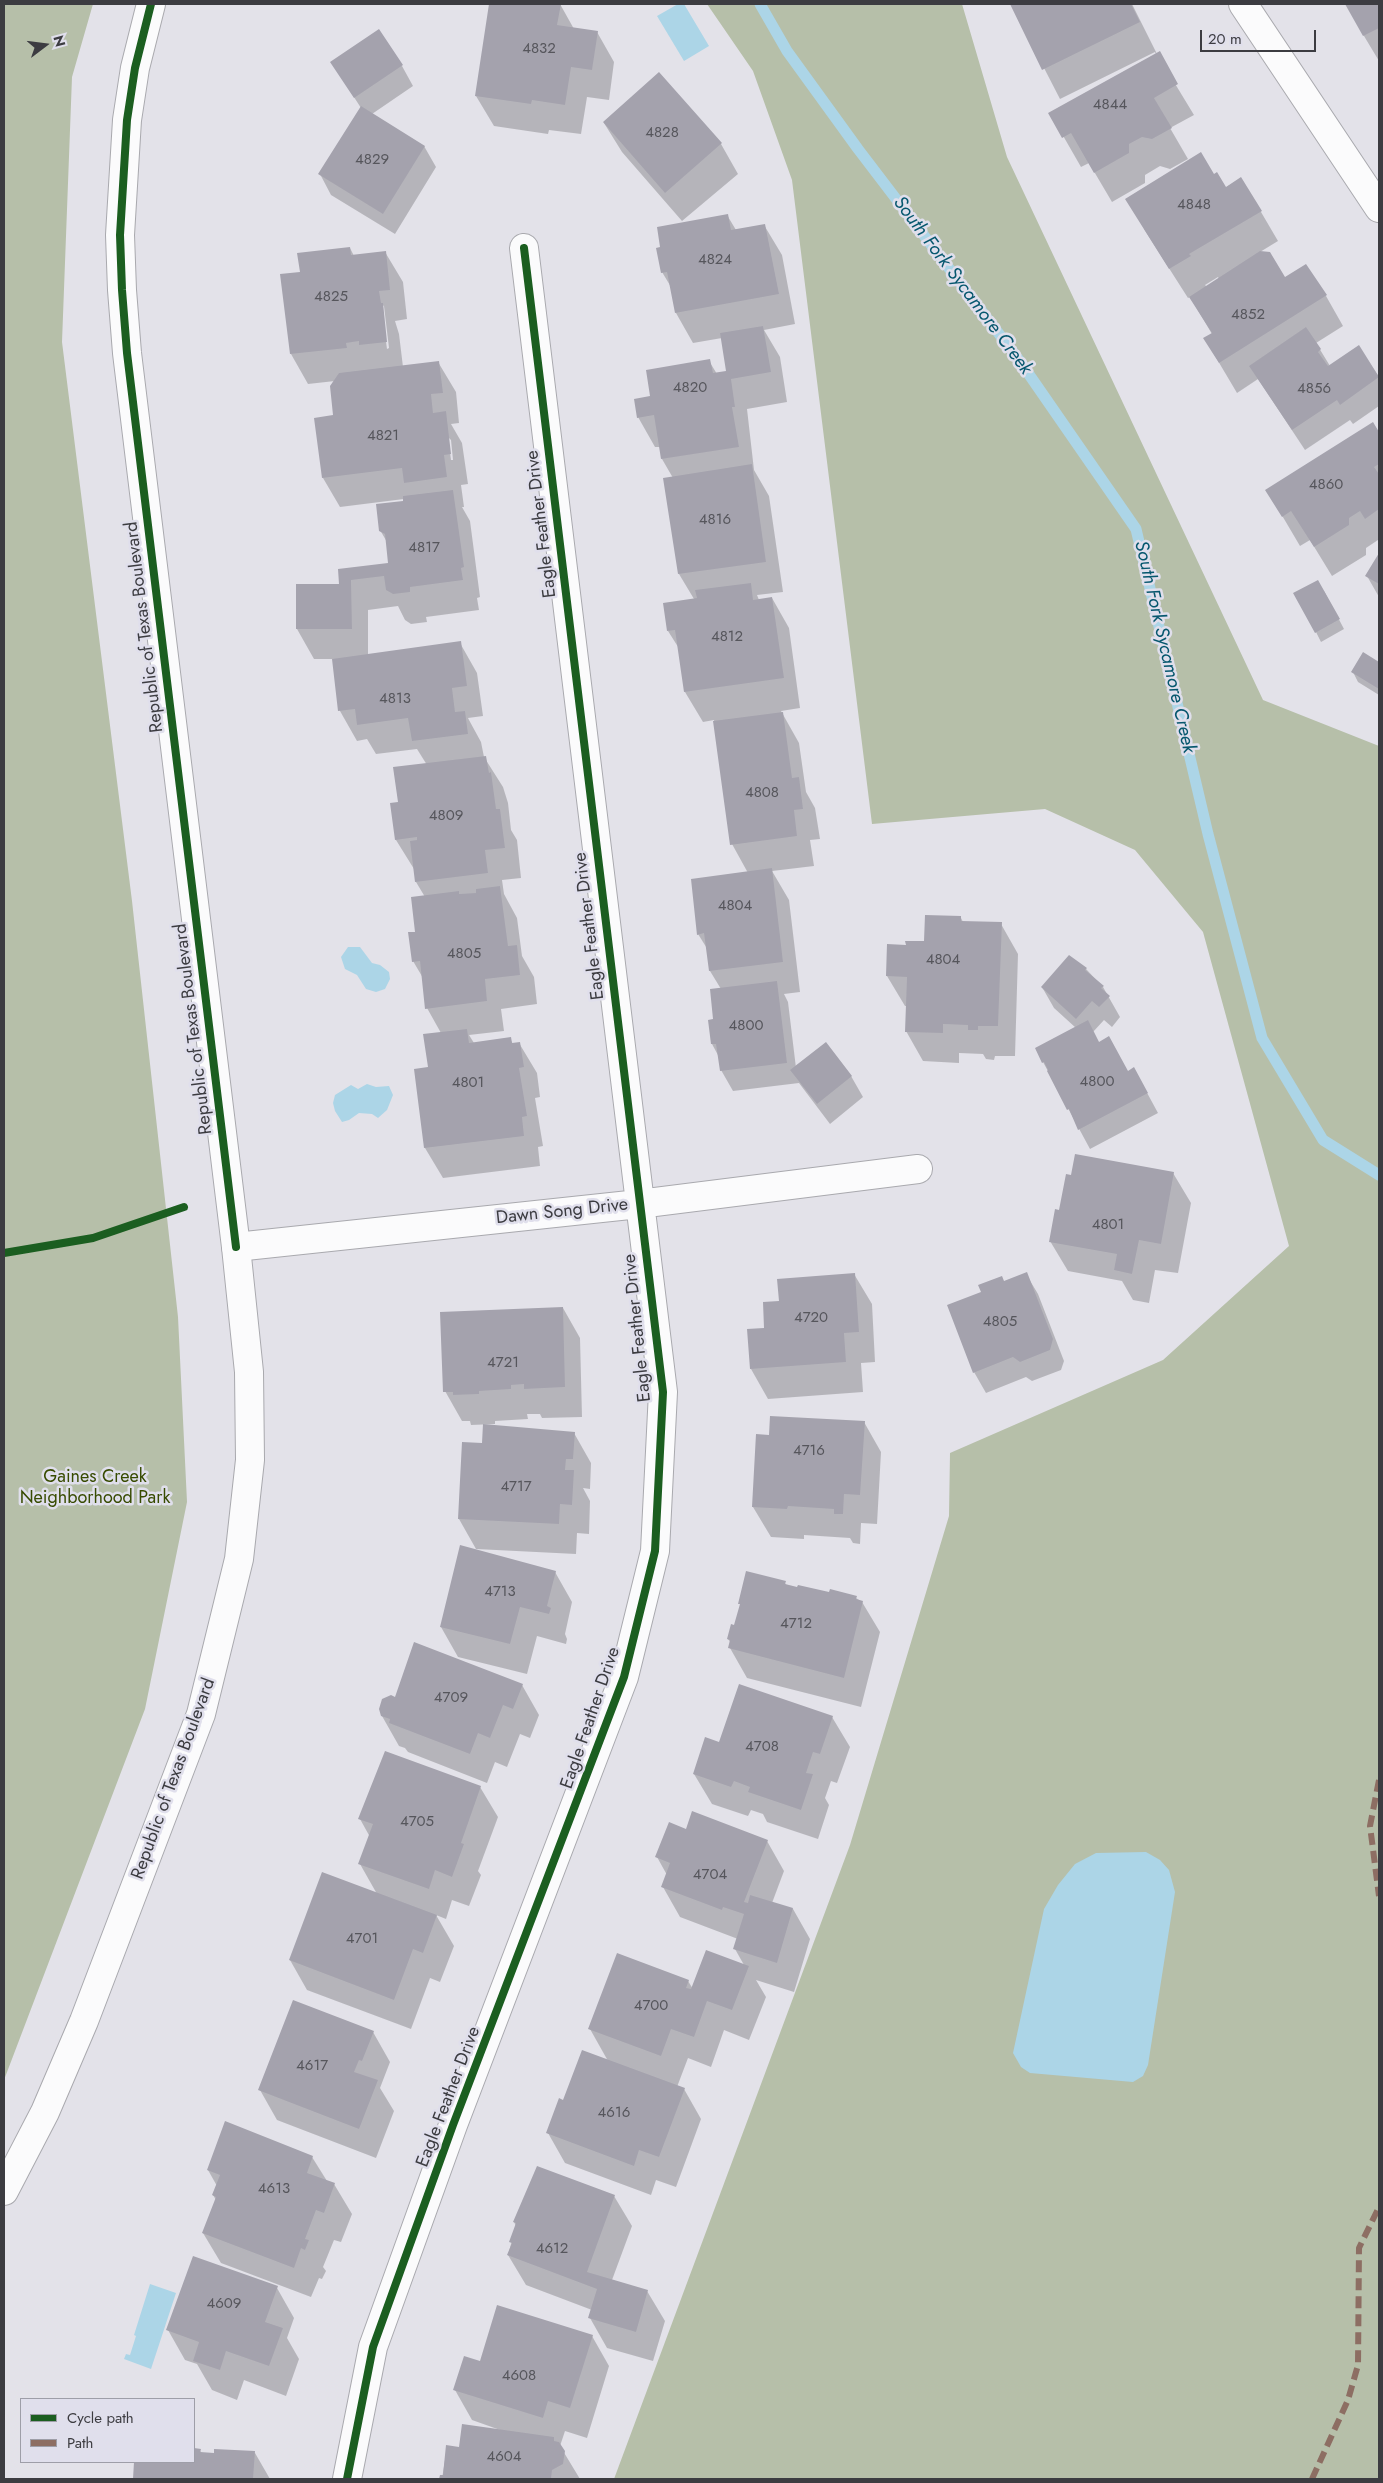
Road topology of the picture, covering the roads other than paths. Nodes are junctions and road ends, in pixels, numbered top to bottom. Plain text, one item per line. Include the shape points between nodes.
1 (151, 4) edge
2 (1243, 4) edge
3 (1379, 208) edge
4 (524, 248) dead end
5 (918, 1169) dead end
6 (639, 1204) junction
7 (236, 1247) junction
8 (4, 2191) edge
9 (347, 2479) edge

1 - 7 street, Republic of Texas Boulevard via 135,68 127,120 120,235 122,290
2 - 3 street
4 - 6 street, Eagle Feather Drive
5 - 6 street, Dawn Song Drive
6 - 7 street, Dawn Song Drive
6 - 9 street, Eagle Feather Drive via 663,1392 655,1551 624,1677 373,2347
7 - 8 street, Republic of Texas Boulevard via 249,1372 250,1460 239,1559 219,1646 202,1714 84,2021 45,2112

